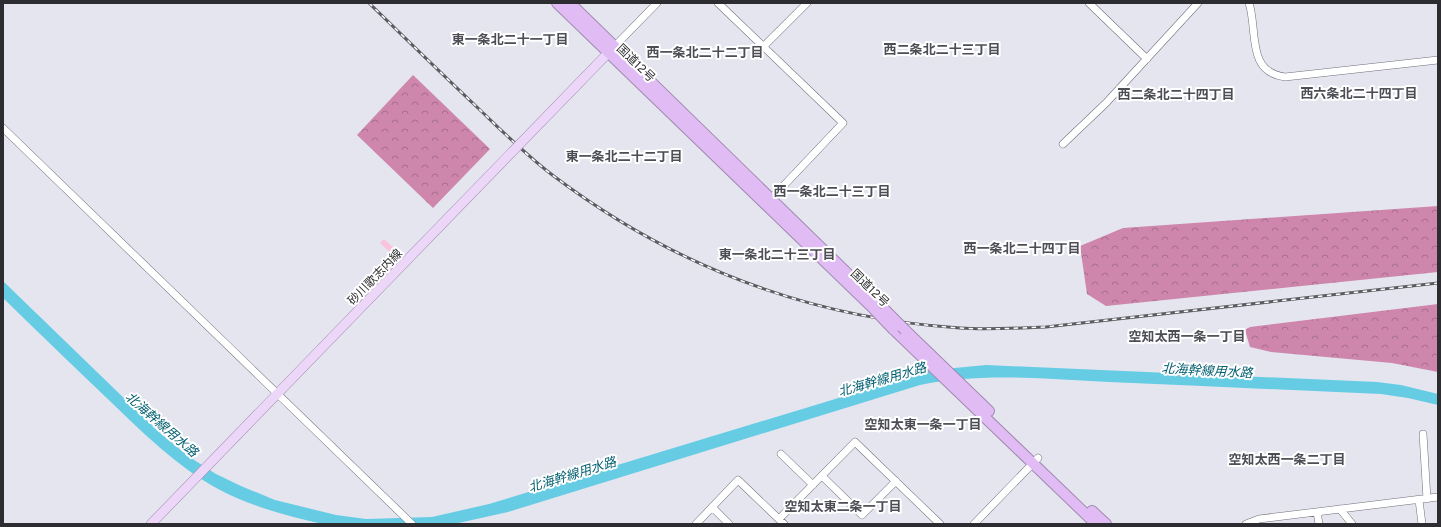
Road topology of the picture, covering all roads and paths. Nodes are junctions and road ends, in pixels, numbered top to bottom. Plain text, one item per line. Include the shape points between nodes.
1 (557, 3) edge
2 (570, 3) edge
3 (657, 3) edge
4 (718, 3) edge
5 (807, 3) edge
6 (1089, 3) edge
7 (1198, 3) edge
8 (1249, 3) edge
9 (763, 47) junction
10 (611, 50) junction
11 (1148, 58) junction
12 (1438, 60) edge
13 (3, 128) edge
14 (1063, 144) dead end
15 (771, 199) junction
16 (934, 362) junction
17 (278, 394) junction
18 (1422, 434) dead end
19 (781, 454) dead end
20 (1035, 461) junction
21 (822, 476) junction
22 (896, 481) junction
23 (813, 485) junction
24 (1438, 498) edge
25 (1427, 499) junction
26 (1419, 500) junction
27 (712, 507) junction
28 (1340, 509) junction
29 (1317, 512) junction
30 (782, 522) edge
31 (151, 524) edge
32 (412, 524) edge
33 (696, 524) edge
34 (729, 524) edge
35 (940, 524) edge
36 (974, 524) edge
37 (1096, 524) edge
38 (1106, 524) edge
39 (1246, 524) edge
40 (1319, 524) edge
41 (1352, 524) edge
42 (1422, 524) edge

1 - 10 highway, 国道12号
2 - 10 highway, 国道12号
3 - 10 street
4 - 9 street
5 - 9 street
6 - 11 street
7 - 11 street
8 - 12 street via 1256,54 1263,68 1276,76
9 - 15 street via 843,123
10 - 15 highway, 国道12号
10 - 16 highway, 国道12号, bridge via 893,329
10 - 17 main road, 砂川歌志内線, bridge
11 - 14 street
13 - 17 street
15 - 16 highway, 国道12号, bridge via 886,311
16 - 20 highway, 国道12号
17 - 31 main road, 砂川歌志内線
17 - 32 street
18 - 25 street
19 - 23 street
20 - 36 street
20 - 37 highway, 国道12号
20 - 38 highway, 国道12号
21 - 22 street via 862,515
21 - 22 street via 855,442
21 - 23 street
22 - 35 street
23 - 30 street
24 - 25 street
25 - 26 street
26 - 28 street
26 - 42 street
27 - 30 street via 738,480
27 - 33 street
27 - 34 street
28 - 29 street
28 - 41 street
29 - 39 street via 1259,519
29 - 40 street

